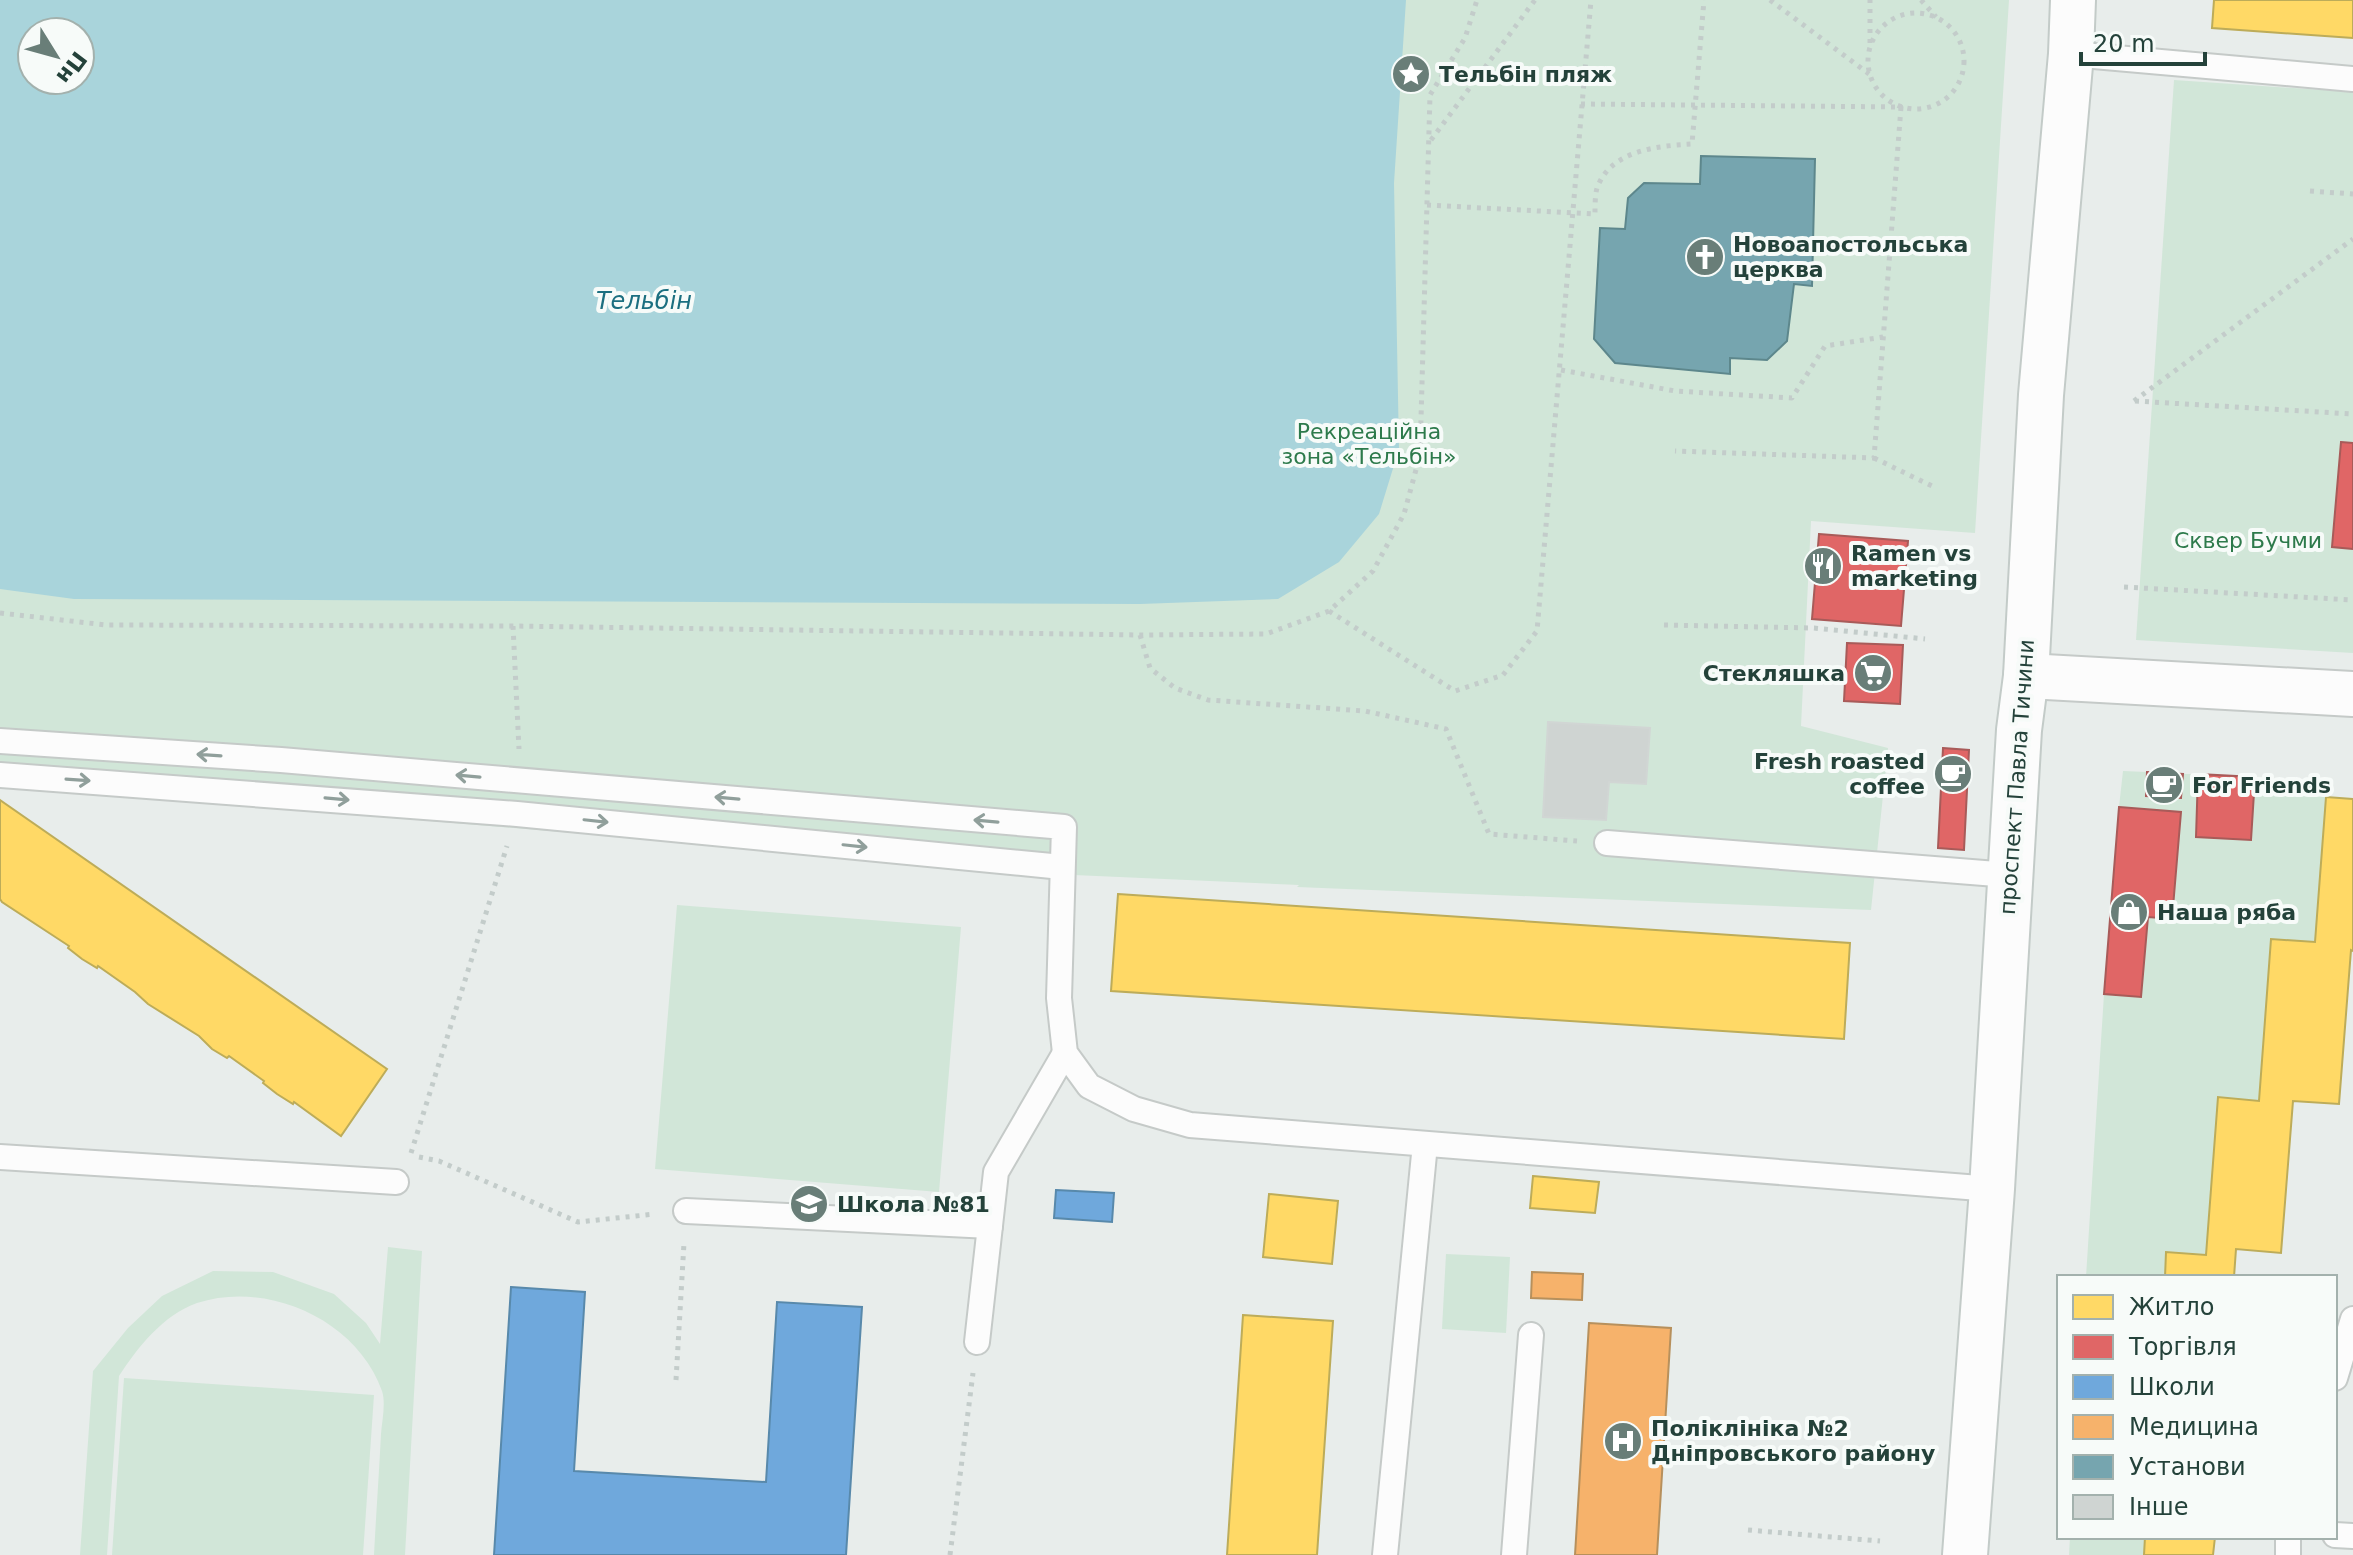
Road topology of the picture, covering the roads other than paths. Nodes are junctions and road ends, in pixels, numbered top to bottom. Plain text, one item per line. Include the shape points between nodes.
1 (2073, 0) edge
2 (2071, 54) junction
3 (2353, 79) edge
4 (2026, 676) junction
5 (2353, 694) edge
6 (0, 741) edge
7 (0, 775) edge
8 (1607, 843) road end
9 (1062, 867) junction
10 (2009, 875) junction
11 (1065, 1053) junction
12 (1425, 1144) junction
13 (0, 1157) edge
14 (396, 1182) dead end
15 (1992, 1189) junction
16 (686, 1211) road end
17 (990, 1226) junction
18 (2353, 1319) edge
19 (1531, 1335) dead end
20 (977, 1342) road end
21 (2337, 1371) edge
22 (1385, 1555) edge
23 (1514, 1555) edge
24 (1965, 1555) edge

1 - 2 street, проспект Павла Тичини
2 - 3 lane
2 - 4 street, проспект Павла Тичини via 2041,395
4 - 5 street
4 - 10 street, проспект Павла Тичини
9 -> 6 lane via 1064,827
7 -> 9 lane via 517,814
8 - 10 lane
9 - 11 lane via 1059,998
10 - 15 street, проспект Павла Тичини
11 - 12 lane via 1089,1086 1134,1109 1190,1125
11 - 17 lane via 996,1172
12 - 15 lane
12 - 22 lane
13 - 14 lane
15 - 24 street, проспект Павла Тичини
16 - 17 lane
17 - 20 lane
18 - 21 lane
19 - 23 lane

